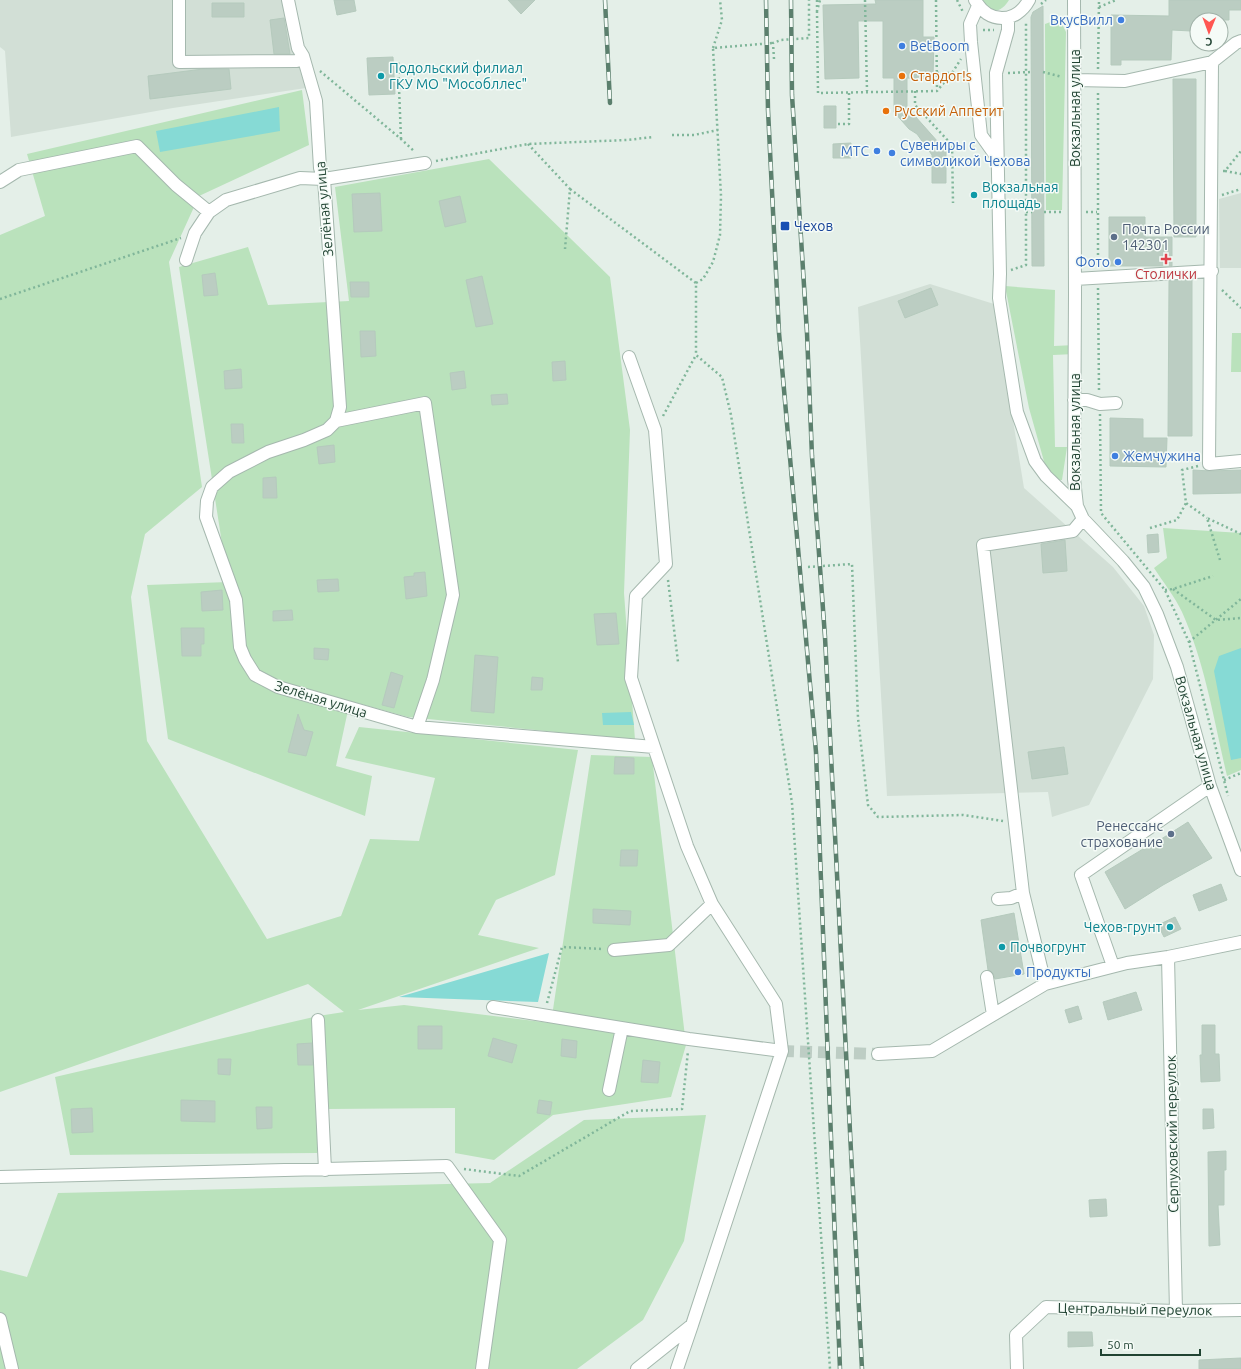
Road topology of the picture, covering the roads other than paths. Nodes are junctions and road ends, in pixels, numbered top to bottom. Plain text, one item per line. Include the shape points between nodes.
1 (179, 0) edge
2 (288, 0) edge
3 (1074, 0) edge
4 (977, 3) edge
5 (1033, 4) edge
6 (1008, 18) junction
7 (1241, 41) edge
8 (303, 56) junction
9 (1212, 62) junction
10 (1075, 80) junction
11 (998, 159) junction
12 (426, 162) road end
13 (324, 179) junction
14 (0, 182) edge
15 (209, 212) junction
16 (186, 260) dead end
17 (1212, 276) junction
18 (1075, 279) junction
19 (629, 357) dead end
20 (1074, 400) junction
21 (1116, 403) dead end
22 (336, 421) junction
23 (1241, 461) edge
24 (1077, 506) junction
25 (1083, 518) junction
26 (416, 727) junction
27 (654, 747) junction
28 (1210, 786) junction
29 (1241, 870) edge
30 (1023, 893) junction
31 (998, 899) dead end
32 (712, 904) junction
33 (1241, 942) edge
34 (614, 950) road end
35 (1168, 957) junction
36 (1113, 966) junction
37 (986, 978) dead end
38 (1045, 984) junction
39 (493, 1007) dead end
40 (993, 1015) junction
41 (318, 1020) dead end
42 (622, 1028) junction
43 (782, 1051) junction
44 (878, 1054) tunnel mouth
45 (609, 1090) dead end
46 (325, 1170) junction
47 (0, 1177) edge
48 (1241, 1310) edge
49 (1176, 1311) junction
50 (0, 1319) edge
51 (692, 1325) junction
52 (12, 1369) edge
53 (482, 1369) edge
54 (637, 1369) edge
55 (677, 1369) edge
56 (1017, 1369) edge

1 - 8 street via 179,62 297,61
2 - 8 street, Зелёная улица via 298,48
3 - 10 street, Вокзальная улица
4 - 6 street via 987,14 997,18
4 - 11 street via 970,24 981,135
5 - 6 street
6 - 11 street via 1008,30 996,73
7 - 9 street
8 - 13 street, Зелёная улица via 316,101 320,168
9 - 10 street via 1125,81
9 - 17 street
10 - 18 street, Вокзальная улица
11 - 24 street via 999,298 1017,412 1034,461
12 - 13 street
13 - 15 street via 300,178 226,200
13 - 22 street, Зелёная улица via 340,407
14 - 15 street via 19,170 137,146 176,185
15 - 16 street via 195,233
17 - 18 street
17 - 23 street via 1210,464
18 - 20 street, Вокзальная улица
19 - 27 street via 655,430 666,564 636,596 631,678
20 - 21 street via 1100,404
20 - 24 street, Вокзальная улица via 1074,480
22 - 26 street, Зелёная улица via 426,403 453,595 433,680
22 - 26 street, Зелёная улица via 327,430 268,452 228,472 212,486 206,517 236,600 240,647 255,675 278,687
24 - 25 street, Вокзальная улица
25 - 28 street, Вокзальная улица via 1140,582 1157,614 1177,667
25 - 30 street via 1073,531 983,545
26 - 27 street, Зелёная улица
27 - 32 street via 687,846
28 - 29 street, Вокзальная улица
28 - 36 street via 1081,875
30 - 31 street via 1011,898
30 - 38 street
32 - 34 street via 669,945
32 - 43 street via 776,1004
33 - 35 street
35 - 36 street
35 - 49 street, Серпуховский переулок
36 - 38 street
37 - 40 street
38 - 40 street
39 - 42 street
40 - 44 street via 932,1051
41 - 46 street
42 - 43 street
42 - 45 street
43 - 51 street
46 - 47 street
46 - 53 street via 447,1166 500,1240
48 - 49 street, Центральный переулок
49 - 56 street, Центральный переулок via 1046,1307 1016,1335
50 - 52 street
51 - 54 street
51 - 55 street

